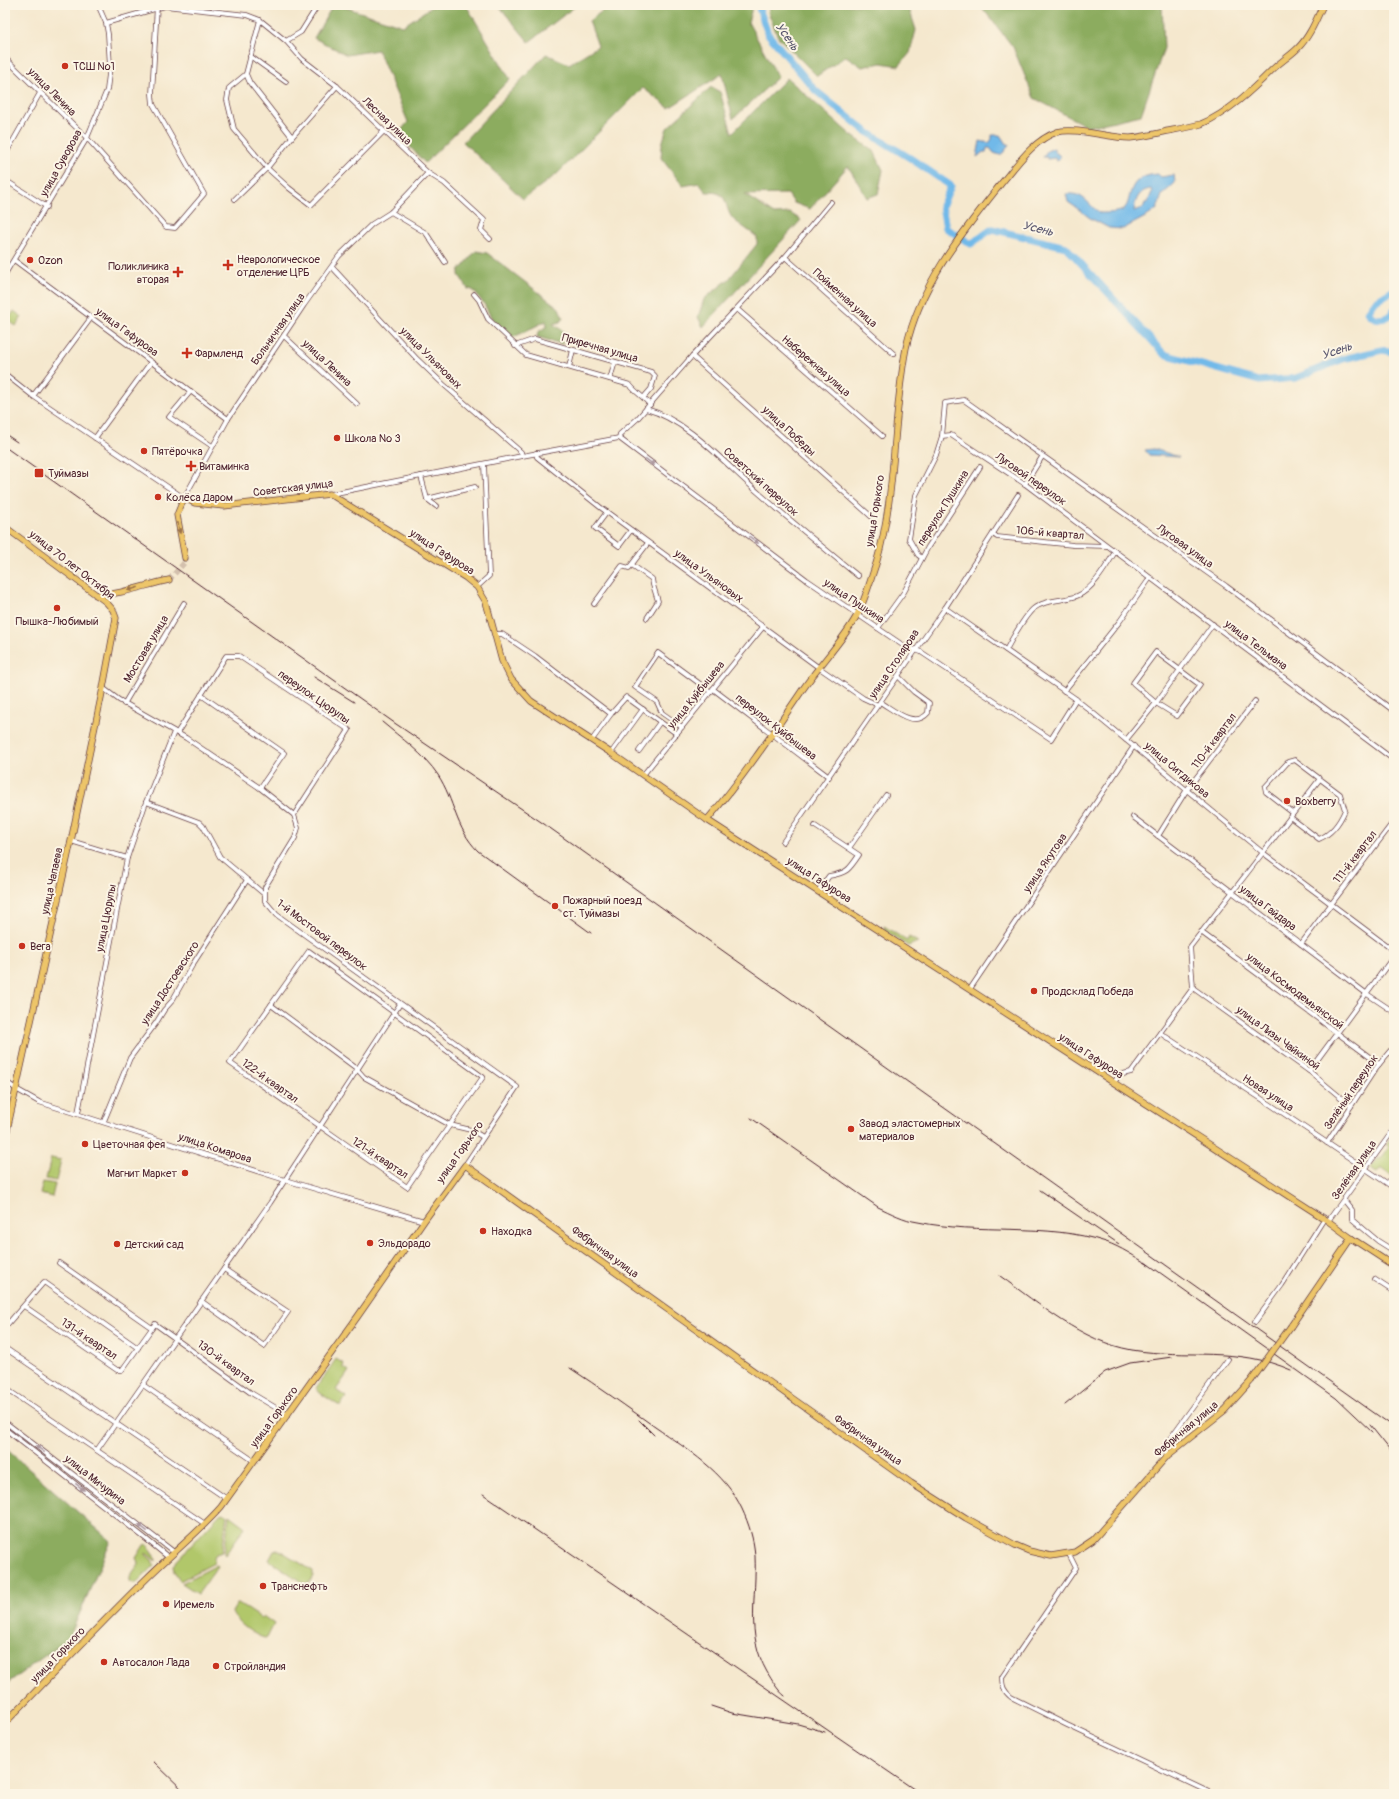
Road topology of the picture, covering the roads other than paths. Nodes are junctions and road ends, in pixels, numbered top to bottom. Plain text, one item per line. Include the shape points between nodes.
1 (98, 5) edge
2 (318, 5) edge
3 (1323, 5) edge
4 (157, 6) edge
5 (260, 20) junction
6 (106, 23) junction
7 (286, 41) junction
8 (250, 56) junction
9 (5, 58) edge
10 (246, 74) junction
11 (286, 82) dead end
12 (337, 86) junction
13 (40, 93) junction
14 (384, 131) junction
15 (292, 137) junction
16 (87, 138) junction
17 (5, 155) edge
18 (267, 168) junction
19 (428, 173) junction
20 (5, 180) edge
21 (235, 199) dead end
22 (831, 202) dead end
23 (47, 207) junction
24 (391, 212) junction
25 (490, 239) dead end
26 (784, 257) junction
27 (14, 260) junction
28 (445, 262) dead end
29 (332, 267) junction
30 (5, 274) edge
31 (474, 294) dead end
32 (737, 309) junction
33 (91, 318) junction
34 (284, 336) junction
35 (515, 346) junction
36 (573, 350) junction
37 (894, 354) dead end
38 (692, 356) junction
39 (151, 362) junction
40 (615, 362) junction
41 (568, 367) junction
42 (5, 374) edge
43 (610, 379) junction
44 (191, 391) junction
45 (33, 396) junction
46 (644, 397) junction
47 (964, 400) joint
48 (357, 404) dead end
49 (650, 405) junction
50 (646, 409) junction
51 (228, 419) junction
52 (882, 436) dead end
53 (942, 436) junction
54 (95, 438) junction
55 (619, 438) junction
56 (212, 446) junction
57 (536, 453) junction
58 (522, 456) junction
59 (1042, 457) junction
60 (484, 464) junction
61 (980, 467) dead end
62 (421, 476) junction
63 (1026, 484) junction
64 (475, 487) dead end
65 (330, 494) junction
66 (1018, 495) dead end
67 (184, 498) junction
68 (427, 499) junction
69 (436, 506) dead end
70 (607, 512) junction
71 (874, 519) dead end
72 (5, 526) edge
73 (631, 530) junction
74 (993, 534) junction
75 (648, 542) junction
76 (1107, 546) junction
77 (1115, 552) junction
78 (185, 558) tunnel mouth
79 (922, 558) junction
80 (632, 564) junction
81 (858, 576) dead end
82 (1150, 578) junction
83 (169, 580) tunnel mouth
84 (477, 587) junction
85 (96, 595) junction
86 (184, 603) dead end
87 (594, 604) dead end
88 (945, 608) junction
89 (857, 614) junction
90 (647, 618) dead end
91 (1213, 624) junction
92 (115, 626) joint
93 (763, 627) junction
94 (878, 628) junction
95 (495, 634) junction
96 (915, 650) junction
97 (1006, 650) junction
98 (226, 656) joint
99 (818, 667) junction
100 (1180, 669) junction
101 (898, 676) junction
102 (103, 688) junction
103 (712, 690) junction
104 (1064, 691) junction
105 (201, 696) junction
106 (1076, 700) junction
107 (1255, 701) dead end
108 (879, 703) junction
109 (1156, 703) junction
110 (124, 704) junction
111 (642, 709) junction
112 (1394, 711) edge
113 (611, 714) junction
114 (660, 722) junction
115 (682, 727) junction
116 (176, 732) junction
117 (677, 734) junction
118 (772, 734) junction
119 (592, 740) junction
120 (1126, 740) junction
121 (1134, 746) junction
122 (639, 750) dead end
123 (611, 753) junction
124 (1394, 760) edge
125 (643, 775) junction
126 (829, 777) junction
127 (1320, 780) junction
128 (260, 788) junction
129 (1186, 791) junction
130 (886, 795) dead end
131 (146, 802) junction
132 (294, 815) junction
133 (1292, 815) junction
134 (1133, 817) dead end
135 (707, 820) junction
136 (1394, 821) edge
137 (815, 826) dead end
138 (1158, 836) junction
139 (71, 841) junction
140 (783, 842) dead end
141 (849, 848) junction
142 (1262, 852) junction
143 (127, 858) junction
144 (247, 880) junction
145 (818, 891) junction
146 (1231, 892) junction
147 (264, 894) junction
148 (1331, 904) junction
149 (1201, 932) junction
150 (1301, 944) junction
151 (1394, 951) edge
152 (1394, 956) edge
153 (1193, 988) junction
154 (970, 989) junction
155 (1367, 994) junction
156 (400, 1004) junction
157 (271, 1005) junction
158 (1394, 1012) edge
159 (394, 1013) junction
160 (1160, 1033) junction
161 (1337, 1034) junction
162 (1390, 1051) dead end
163 (1379, 1064) junction
164 (356, 1068) junction
165 (1309, 1071) junction
166 (5, 1081) edge
167 (1114, 1083) junction
168 (517, 1087) joint
169 (16, 1089) junction
170 (1352, 1106) junction
171 (78, 1113) junction
172 (104, 1122) junction
173 (450, 1125) junction
174 (320, 1127) junction
175 (1394, 1129) edge
176 (483, 1137) junction
177 (5, 1139) edge
178 (1327, 1143) junction
179 (465, 1165) junction
180 (1366, 1168) junction
181 (285, 1180) junction
182 (1394, 1188) edge
183 (1344, 1200) junction
184 (1326, 1220) junction
185 (424, 1221) junction
186 (1351, 1238) junction
187 (1394, 1251) edge
188 (59, 1263) dead end
189 (1394, 1266) edge
190 (224, 1269) junction
191 (1374, 1279) dead end
192 (1394, 1292) edge
193 (201, 1301) junction
194 (24, 1306) junction
195 (1254, 1322) dead end
196 (155, 1324) joint
197 (5, 1327) edge
198 (152, 1328) junction
199 (174, 1338) junction
200 (5, 1348) edge
201 (138, 1348) junction
202 (1228, 1359) dead end
203 (143, 1385) junction
204 (5, 1388) edge
205 (288, 1414) junction
206 (5, 1422) edge
207 (116, 1424) junction
208 (5, 1429) edge
209 (97, 1450) junction
210 (1168, 1455) junction
211 (254, 1461) junction
212 (226, 1499) junction
213 (205, 1524) junction
214 (174, 1552) junction
215 (1069, 1554) junction
216 (168, 1557) junction
217 (5, 1723) edge
218 (1213, 1794) edge

1 - 6 street, улица Суворова
2 - 7 street via 301,32
3 - 89 main road, улица Горького via 1313,27 1297,49 1253,89 1213,118 1199,124 1138,137 1060,131 1043,139 1028,152 951,248 929,284 907,346 900,386 887,517 875,566
4 - 5 street via 247,15
4 - 6 street
4 - 16 street, улица Ленина via 153,104 204,194 175,228 166,227
5 - 7 street, Лесная улица
5 - 8 street
6 - 16 street, улица Суворова via 110,66 107,90
7 - 12 street, Лесная улица via 302,59
8 - 10 street
8 - 11 street
9 - 13 street, улица Ленина
10 - 15 street via 250,83
10 - 18 street via 229,88 227,100 234,129
12 - 14 street, Лесная улица
12 - 15 street
13 - 16 street, улица Ленина
13 - 17 street
14 - 18 street via 311,205
14 - 19 street, Лесная улица
15 - 18 street
16 - 23 street, улица Суворова
18 - 21 street
19 - 24 street, Больничная улица
19 - 25 street, Лесная улица via 444,183 484,220 481,230
20 - 23 street
22 - 26 street
23 - 27 street, улица Суворова
24 - 28 street via 426,233
24 - 29 street, Больничная улица via 372,224 339,256
26 - 32 street
26 - 37 street, Пойменная улица
27 - 30 street, улица Суворова
27 - 33 street, улица Гафурова
29 - 34 street, Больничная улица
29 - 58 street, улица Ульяновых via 443,384 521,452
31 - 35 street via 488,319
32 - 38 street
32 - 52 street, Набережная улица
33 - 39 street, улица Гафурова
33 - 45 street
34 - 48 street, улица Ленина
34 - 51 street, Больничная улица
35 - 36 street, Приречная улица via 535,339
35 - 41 street via 526,354
36 - 40 street, Приречная улица
36 - 41 street
38 - 49 street
38 - 71 street, улица Победы
39 - 44 street, улица Гафурова
39 - 54 street
40 - 43 street
40 - 46 street, Приречная улица via 651,372 655,376 651,389
41 - 43 street
42 - 45 street, Советская улица
43 - 46 street via 630,385
44 - 51 street, улица Гафурова
44 - 56 street via 169,417
45 - 54 street, Советская улица
46 - 49 street
47 - 53 street, переулок Пушкина via 945,403
47 - 59 street, Луговая улица
49 - 50 street
50 - 55 street
50 - 81 street, Советский переулок via 664,415 696,437 773,506
51 - 56 street, Больничная улица
53 - 63 street, Луговой переулок via 951,435
53 - 79 street, переулок Пушкина via 936,456 916,495 909,539
54 - 67 street, Советская улица
55 - 57 street, Советская улица
55 -> 89 street, улица Пушкина via 795,571
56 - 67 street, Больничная улица
57 - 58 street, Советская улица
57 - 70 street, улица Ульяновых via 537,457
58 - 60 street, Советская улица
59 - 63 street
59 - 112 street, Луговая улица via 1226,586
60 - 62 street, Советская улица
60 - 84 street via 489,576
61 - 79 street, переулок Пушкина
62 - 65 street, Советская улица
62 - 68 street
63 - 76 street, Луговой переулок
64 - 68 street
65 - 67 main road, Советская улица via 224,506 195,503
65 - 84 main road, улица Гафурова
66 - 74 street, улица Столярова
67 -> 78 main road via 177,515
68 - 69 street
70 - 73 street, улица Ульяновых
70 - 73 street via 595,528 619,546
72 - 85 main road, улица 70 лет Октября
73 - 75 street, улица Ульяновых
74 - 76 street, 106-й квартал via 997,537 1041,542
74 - 88 street, улица Столярова
75 - 80 street
75 - 93 street, улица Ульяновых
76 - 77 street, улица Тельмана
77 - 82 street, улица Тельмана
77 - 97 street via 1102,572 1079,595 1033,609
79 - 94 street, переулок Пушкина via 904,592
80 - 87 street via 629,568 622,566
80 - 90 street via 652,579 658,600
82 - 91 street, улица Тельмана
82 - 104 street via 1120,621
83 -> 85 main road via 111,595
84 - 95 main road, улица Гафурова via 486,602
85 - 92 main road, улица 70 лет Октября via 113,610
86 - 110 street, Мостовая улица
88 - 96 street, улица Столярова
88 - 97 street, улица Ситдикова
89 - 94 street, улица Пушкина
89 - 99 main road, улица Горького via 844,636
91 - 100 street
91 - 124 street, улица Тельмана
92 - 102 main road, улица Чапаева
93 - 99 street, улица Ульяновых
93 - 103 street, улица Куйбышева
94 - 96 street, улица Пушкина via 904,646
95 - 113 street via 502,634 535,656
95 - 119 main road, улица Гафурова via 502,661 511,679 531,701
96 - 101 street, улица Столярова
96 - 106 street, улица Пушкина via 1051,738
97 - 104 street, улица Ситдикова
98 - 105 street, улица Цюрупы
98 - 132 street, переулок Цюрупы via 239,656 349,730
99 - 108 street, улица Ульяновых via 863,698
99 - 118 main road, улица Горького
100 - 109 street
100 - 109 street via 1200,685 1177,716
100 - 109 street via 1156,652 1133,682
101 - 108 street, улица Столярова
101 - 108 street, улица Ульяновых via 929,703 928,713 919,720 910,720
102 - 110 street
102 - 139 main road, улица Чапаева
103 - 115 street, улица Куйбышева
103 - 115 street, переулок Куйбышева via 658,653 635,686 657,702 662,714
103 - 118 street, переулок Куйбышева
104 - 106 street, улица Ситдикова
105 - 116 street, улица Цюрупы
105 - 128 street via 284,753
106 - 120 street, улица Ситдикова
107 - 129 street, 110-й квартал
108 - 126 street, улица Столярова
109 - 120 street
110 - 116 street
111 - 113 street via 626,697
111 - 114 street
111 - 123 street
113 - 119 street
114 - 117 street
114 - 122 street
115 - 117 street, улица Куйбышева
116 - 128 street
116 - 131 street, улица Цюрупы
117 - 125 street, улица Куйбышева
118 - 126 street, переулок Куйбышева
118 - 135 main road, улица Горького
119 - 123 main road, улица Гафурова
120 - 121 street, улица Ситдикова
121 - 129 street, улица Ситдикова
121 - 154 street, улица Якутова
123 - 125 main road, улица Гафурова
125 - 135 main road, улица Гафурова
126 - 140 street, улица Столярова
127 - 133 street
127 - 133 street via 1295,760 1288,762 1266,787 1266,792
127 - 133 street via 1340,794 1345,810 1342,817 1327,835 1319,839
128 - 132 street
129 - 138 street, 110-й квартал
129 - 142 street, улица Ситдикова
130 - 141 street
131 - 143 street, улица Цюрупы
131 - 144 street via 199,822 204,826 220,857
132 - 147 street, 1-й Мостовой переулок via 298,828 295,838 264,887
133 - 142 street
134 - 138 street, улица Гайдара
135 - 145 main road, улица Гафурова
136 - 148 street, 111-й квартал
137 - 141 street
138 - 146 street, улица Гайдара
139 - 143 street
139 - 169 main road, улица Чапаева
141 - 145 street via 860,855 844,873 829,876
142 - 146 street
142 - 148 street, улица Ситдикова
143 - 171 street, улица Цюрупы
144 - 147 street
144 - 172 street, улица Достоевского via 172,1001 130,1058
145 - 154 main road, улица Гафурова
146 - 149 street
146 - 150 street, улица Гайдара
147 - 156 street, 1-й Мостовой переулок via 268,906 276,915
148 - 150 street, 111-й квартал
148 - 151 street, улица Ситдикова
149 - 153 street via 1190,947
149 - 161 street, улица Космодемьянской
150 - 155 street, улица Гайдара
152 - 155 street
153 - 160 street
153 - 165 street, улица Лизы Чайкиной
154 - 167 main road, улица Гафурова
155 - 158 street, улица Гайдара
155 - 161 street
156 - 159 street
156 - 168 street, 1-й Мостовой переулок
157 - 159 street, 122-й квартал via 309,951
157 - 164 street
157 - 174 street, 122-й квартал via 230,1063
159 - 164 street
159 - 173 street, 121-й квартал via 482,1077
160 - 167 street via 1131,1072 1119,1075
160 - 178 street, Новая улица
161 - 163 street, улица Космодемьянской
161 - 165 street
162 - 163 street, Зелёный переулок
163 - 170 street, Зелёный переулок
164 - 173 street via 364,1077
164 - 174 street
165 - 170 street, улица Лизы Чайкиной
166 - 169 street, улица Комарова
167 - 184 main road, улица Гафурова
168 - 176 street, улица Горького
169 - 171 street, улица Комарова via 39,1102
169 - 177 main road, улица Чапаева
170 - 178 street, Зелёный переулок
171 - 172 street, улица Комарова
172 - 181 street, улица Комарова
173 - 174 street, 121-й квартал via 407,1187
173 - 176 street via 471,1130
174 - 181 street
175 - 180 street, Зелёная улица
176 - 179 street, улица Горького
178 - 180 street, Новая улица
179 - 185 main road, улица Горького
179 - 215 main road, Фабричная улица via 832,1428 966,1518 1028,1551 1051,1556
180 - 182 street, Новая улица
180 - 183 street, Зелёная улица
181 - 185 street, улица Комарова
181 - 190 street
183 - 184 street, Зелёная улица
183 - 187 street via 1352,1210 1352,1219
184 - 186 main road, улица Гафурова
184 - 195 street, Зелёная улица
185 - 205 main road, улица Горького
186 - 189 main road, улица Гафурова
186 - 210 main road, Фабричная улица, bridge via 1251,1382 1225,1410
188 - 198 street
190 - 193 street
190 - 193 street via 288,1312 264,1346
191 - 192 street
193 - 199 street
194 - 197 street
194 - 201 street, 131-й квартал via 117,1370 122,1370
194 - 201 street, 131-й квартал via 44,1282
196 - 198 street, 131-й квартал
196 - 199 street, 130-й квартал
198 - 201 street, 131-й квартал
199 - 203 street
199 - 205 street, 130-й квартал via 251,1392
200 - 207 street
202 - 210 street via 1163,1448
203 - 207 street
203 - 211 street
204 - 209 street
205 - 211 main road, улица Горького
214 -> 206 street, улица Мичурина
207 - 209 street
207 - 212 street
208 -> 216 street, улица Мичурина
209 - 213 street
210 - 215 main road, Фабричная улица via 1094,1540
211 - 212 main road, улица Горького
212 - 213 main road, улица Горького
213 - 214 main road, улица Горького
214 - 216 main road, улица Горького
215 - 218 street via 1076,1568 1002,1677 1004,1691 1067,1725
216 - 217 main road, улица Горького

